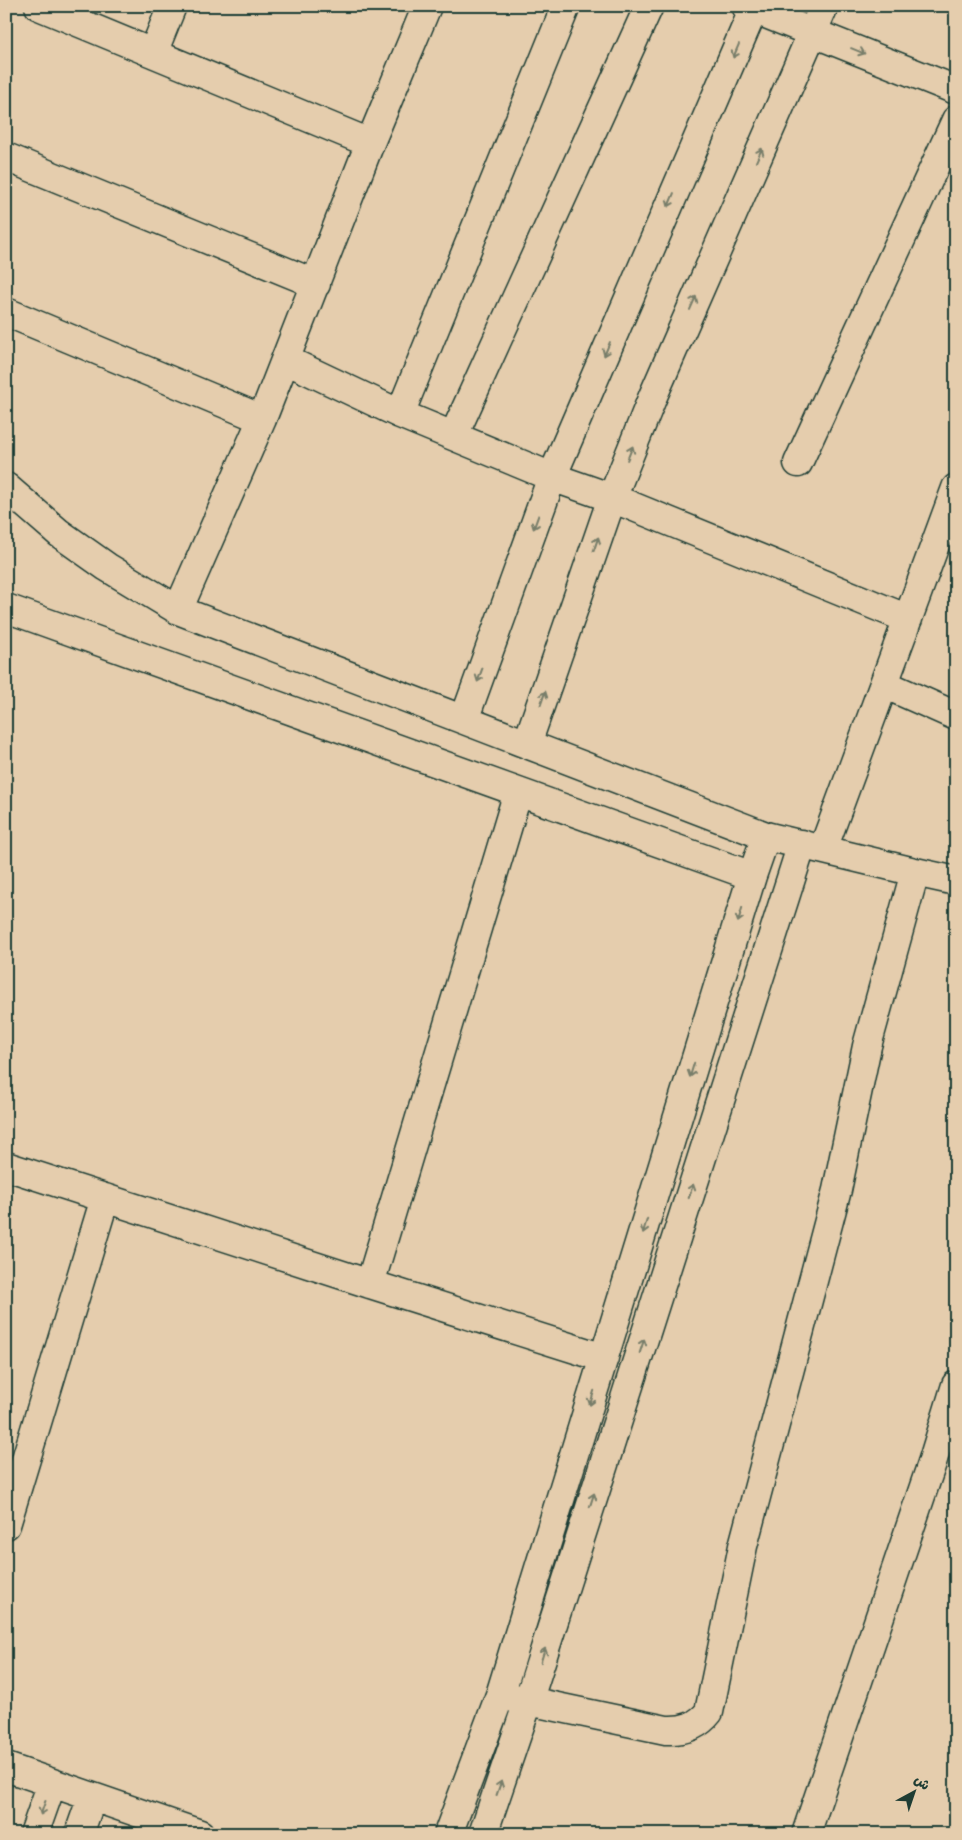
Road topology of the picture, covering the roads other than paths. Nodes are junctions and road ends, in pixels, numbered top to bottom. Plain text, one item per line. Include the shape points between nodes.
1 (39, 6) edge
2 (172, 6) edge
3 (566, 6) edge
4 (648, 6) edge
5 (824, 6) edge
6 (752, 7) edge
7 (420, 9) edge
8 (812, 33) junction
9 (153, 53) junction
10 (956, 90) edge
11 (956, 120) edge
12 (370, 143) junction
13 (6, 157) edge
14 (316, 284) junction
15 (6, 312) edge
16 (286, 360) junction
17 (400, 414) junction
18 (262, 419) junction
19 (454, 435) junction
20 (798, 463) dead end
21 (552, 477) junction
22 (6, 487) edge
23 (956, 488) edge
24 (612, 498) junction
25 (178, 610) junction
26 (8, 616) edge
27 (908, 619) junction
28 (884, 684) junction
29 (956, 716) edge
30 (464, 720) junction
31 (527, 744) junction
32 (518, 792) junction
33 (766, 836) junction
34 (812, 847) junction
35 (915, 872) junction
36 (752, 876) junction
37 (956, 880) edge
38 (6, 1166) edge
39 (105, 1198) junction
40 (370, 1284) junction
41 (604, 1358) junction
42 (956, 1385) edge
43 (6, 1525) edge
44 (500, 1695) junction
45 (528, 1702) junction
46 (6, 1767) edge
47 (52, 1783) junction
48 (92, 1797) junction
49 (34, 1834) edge
50 (79, 1834) edge
51 (200, 1834) edge
52 (448, 1834) edge
53 (483, 1834) edge
54 (806, 1834) edge

1 - 9 street
2 - 9 street
3 - 17 street
4 - 19 street
5 - 8 street
6 - 8 street
6 -> 21 street
7 - 12 street
8 -> 10 street
24 -> 8 street via 653,396
9 - 12 street
11 - 20 street
12 - 14 street
13 - 14 street
14 - 16 street
15 - 18 street
16 - 17 street
16 - 18 street
17 - 19 street
18 - 25 street
19 - 21 street
21 - 24 street
21 -> 30 street
22 - 25 street via 59,533
23 - 27 street
24 - 27 street
31 -> 24 street
25 - 30 street
26 - 32 street
27 - 28 street
28 - 29 street
28 - 34 street
30 - 31 street
31 - 33 street
32 - 36 street
32 - 40 street
33 - 34 street
33 - 36 street
34 - 35 street
45 -> 34 street
35 - 37 street
35 - 45 street via 867,1046 837,1190 743,1546 709,1712 702,1721 680,1731
36 -> 41 street
38 - 39 street
39 - 40 street
39 - 43 street
40 - 41 street
41 -> 44 street
42 - 54 street
44 - 45 street
44 - 52 street
53 -> 45 street
46 - 47 street
47 - 48 street
47 -> 49 street
48 - 50 street
48 - 51 street

